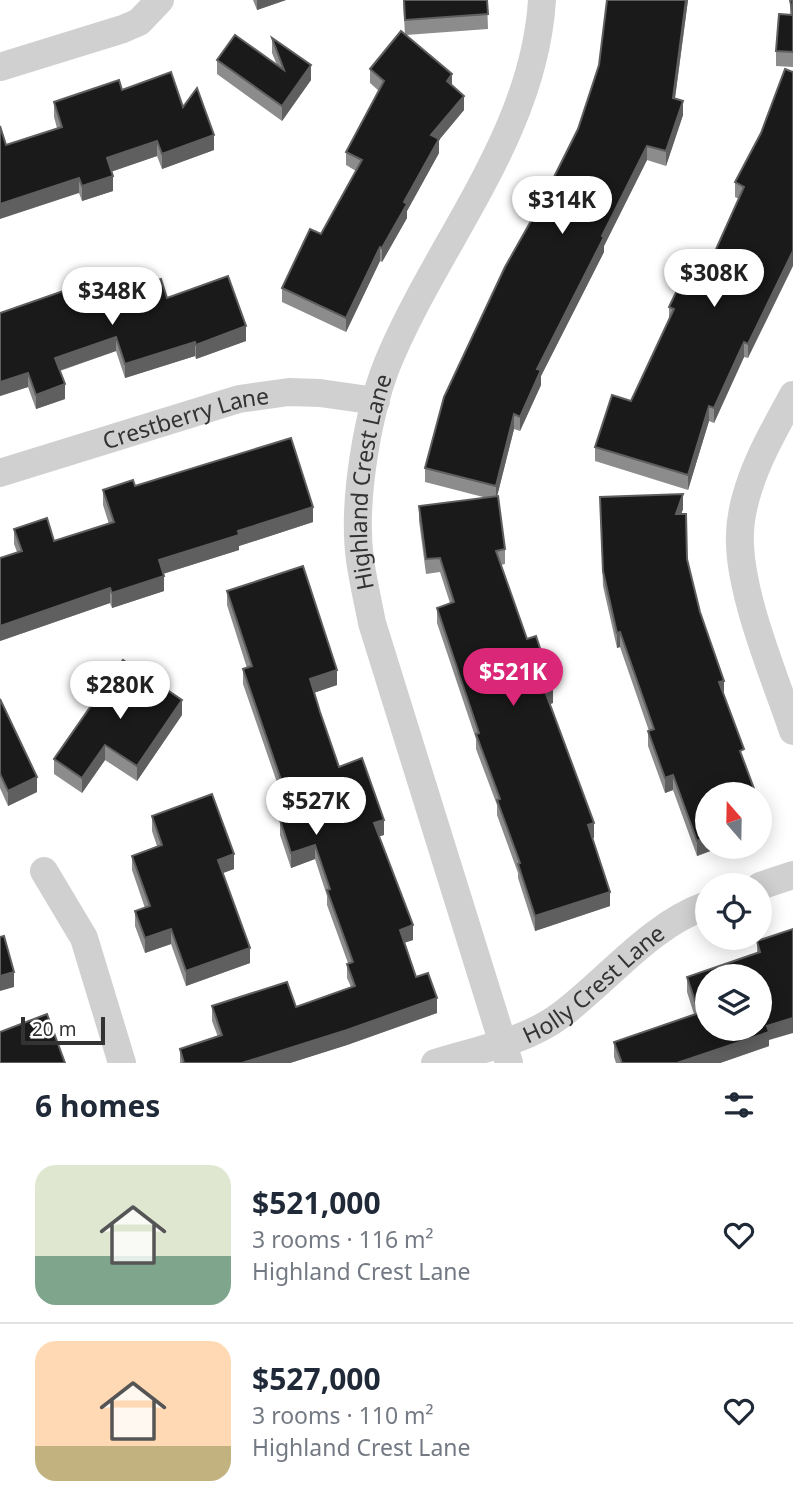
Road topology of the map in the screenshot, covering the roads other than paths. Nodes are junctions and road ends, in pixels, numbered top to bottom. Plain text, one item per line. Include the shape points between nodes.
1 (160, 0) edge
2 (541, 0) edge
3 (0, 68) edge
4 (793, 396) edge
5 (376, 401) junction
6 (0, 473) edge
7 (793, 731) edge
8 (44, 871) dead end
9 (793, 875) edge
10 (772, 882) edge
11 (695, 911) edge
12 (506, 1053) edge
13 (122, 1063) edge
14 (435, 1063) edge

1 - 3 street via 139,22 123,29
2 - 5 street, Highland Crest Lane via 529,76 507,134 391,354
4 - 7 street via 748,488 740,545 745,582
5 - 6 street, Crestberry Lane via 289,392 239,399
5 - 12 street, Highland Crest Lane via 364,451 359,558 372,622
8 - 13 street via 84,938
9 - 10 street
11 - 12 street, Holly Crest Lane via 668,925 559,1016
12 - 14 street, Holly Crest Lane

